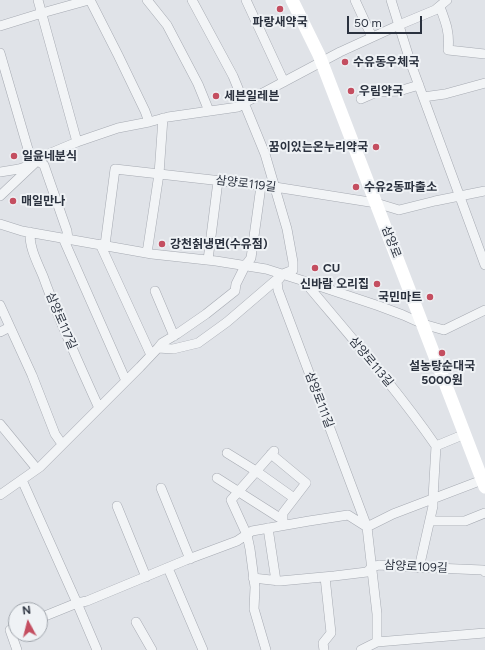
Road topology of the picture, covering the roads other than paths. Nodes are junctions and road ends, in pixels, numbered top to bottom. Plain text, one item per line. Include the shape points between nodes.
1 (38, 0) edge
2 (89, 0) edge
3 (147, 0) edge
4 (192, 0) edge
5 (246, 0) edge
6 (292, 0) edge
7 (355, 0) edge
8 (391, 0) edge
9 (447, 0) edge
10 (440, 7) junction
11 (42, 13) junction
12 (0, 26) edge
13 (398, 26) junction
14 (372, 37) junction
15 (0, 53) edge
16 (485, 54) edge
17 (322, 61) junction
18 (284, 82) junction
19 (485, 83) edge
20 (419, 85) junction
21 (423, 97) junction
22 (361, 99) dead end
23 (244, 103) junction
24 (209, 111) junction
25 (163, 118) junction
26 (149, 122) junction
27 (77, 142) junction
28 (38, 161) junction
29 (0, 172) edge
30 (159, 174) junction
31 (218, 181) junction
32 (261, 186) junction
33 (275, 187) junction
34 (485, 191) edge
35 (0, 196) edge
36 (459, 196) junction
37 (376, 203) junction
38 (0, 224) edge
39 (30, 232) junction
40 (65, 238) junction
41 (103, 245) junction
42 (147, 253) junction
43 (208, 260) junction
44 (485, 265) edge
45 (245, 266) junction
46 (283, 274) junction
47 (304, 281) junction
48 (155, 291) dead end
49 (0, 305) edge
50 (485, 310) edge
51 (422, 324) junction
52 (10, 327) junction
53 (0, 332) edge
54 (174, 336) junction
55 (158, 348) junction
56 (151, 355) junction
57 (126, 381) junction
58 (99, 408) junction
59 (0, 424) edge
60 (465, 434) junction
61 (62, 444) junction
62 (436, 446) junction
63 (227, 453) dead end
64 (37, 469) junction
65 (256, 471) junction
66 (217, 478) dead end
67 (22, 480) junction
68 (484, 482) edge
69 (161, 488) dead end
70 (238, 491) junction
71 (0, 495) edge
72 (294, 498) junction
73 (433, 498) junction
74 (117, 506) dead end
75 (485, 513) edge
76 (430, 521) junction
77 (283, 523) junction
78 (367, 527) junction
79 (268, 528) junction
80 (247, 535) junction
81 (190, 559) junction
82 (372, 567) junction
83 (168, 568) junction
84 (419, 568) junction
85 (485, 572) edge
86 (146, 577) junction
87 (325, 577) junction
88 (254, 578) junction
89 (276, 580) junction
90 (77, 603) junction
91 (48, 615) edge
92 (136, 622) dead end
93 (485, 633) edge
94 (377, 642) junction
95 (97, 650) edge
96 (152, 650) edge
97 (203, 650) edge
98 (266, 650) edge
99 (324, 650) edge
100 (361, 650) edge

1 - 11 street
2 - 11 street
2 - 26 street via 139,97
3 - 24 street via 166,25 198,84
4 - 23 street via 233,76
5 - 18 street
6 - 17 main road, 삼양로
7 - 14 street
8 - 13 street
9 - 10 street
10 - 13 street
10 - 16 street via 447,26 448,50
11 - 12 street
11 - 27 street
13 - 14 street
13 - 20 street
14 - 17 street
15 - 28 street via 30,156
17 - 18 street
17 - 37 main road, 삼양로
18 - 23 street
19 - 21 street via 446,94
20 - 21 street
20 - 22 street via 399,91 377,92
21 - 36 street
23 - 24 street via 238,107
23 - 33 street via 265,154
24 - 25 street
25 - 26 street
25 - 30 street
26 - 27 street via 118,128
27 - 28 street
28 - 29 street via 19,170
28 - 35 street
28 - 40 street via 44,165 67,231
30 - 31 street, 삼양로119길
30 - 41 street, 삼양로119길 via 115,169
30 - 42 street
31 - 32 street, 삼양로119길
31 - 43 street
32 - 33 street, 삼양로119길
32 - 45 street via 251,258
33 - 37 street, 삼양로119길
33 - 46 street via 293,262 293,270
34 - 36 street, 삼양로119길
36 - 37 street, 삼양로119길 via 399,210
36 - 44 street
37 - 51 main road, 삼양로
38 - 39 street
39 - 40 street
39 - 58 street, 삼양로117길 via 33,251 56,312
40 - 41 street
40 - 57 street
41 - 42 street
41 - 56 street
42 - 43 street
43 - 45 street
45 - 46 street
45 - 54 street via 235,291
46 - 47 street
46 - 55 street via 198,343 173,349
46 - 78 street, 삼양로111길 via 277,281 278,290
47 - 51 street
47 - 62 street, 삼양로113길 via 391,385
48 - 54 street
49 - 52 street
50 - 51 street via 444,330
51 - 60 main road, 삼양로
52 - 53 street
52 - 61 street via 55,434
54 - 55 street
55 - 56 street
56 - 57 street
57 - 58 street
58 - 61 street
59 - 64 street
60 - 62 street
60 - 68 main road, 삼양로
61 - 64 street
62 - 73 street
63 - 65 street
64 - 67 street
65 - 70 street
65 - 72 street
65 - 72 street via 273,452 306,483
66 - 70 street
67 - 71 street
67 - 90 street
68 - 73 street
69 - 81 street
70 - 77 street
70 - 80 street via 231,500
72 - 77 street via 283,513
73 - 76 street
73 - 78 street
74 - 86 street
75 - 76 street via 465,521
76 - 84 street
77 - 78 street via 348,515
77 - 79 street
78 - 82 street, 삼양로111길
79 - 80 street via 252,531
79 - 89 street
80 - 81 street
80 - 88 street
81 - 83 street
82 - 84 street, 삼양로109길 via 379,565
82 - 87 street, 삼양로109길 via 367,572
82 - 94 street, 삼양로111길
83 - 86 street
83 - 97 street
84 - 85 street, 삼양로109길
86 - 90 street
87 - 89 street, 삼양로109길
87 - 99 street via 331,633 323,643
88 - 89 street, 삼양로109길
88 - 98 street via 254,609
90 - 91 street
90 - 95 street
92 - 96 street
93 - 94 street
94 - 100 street

